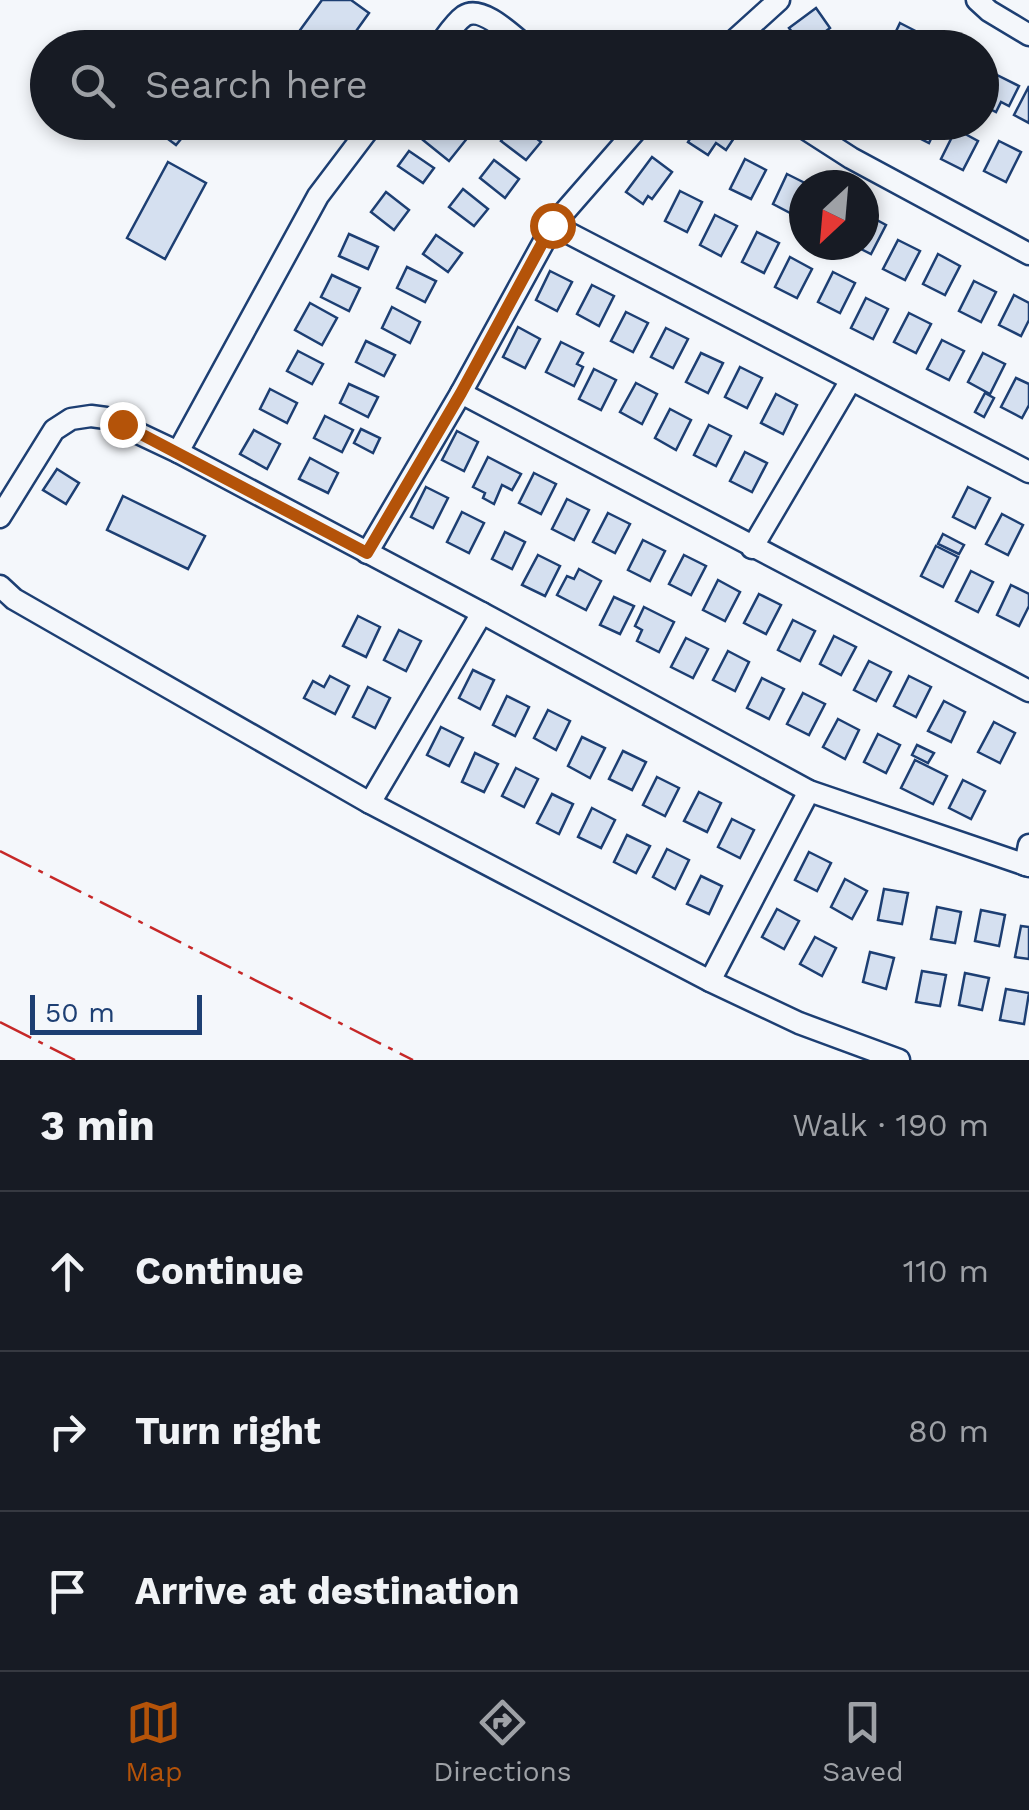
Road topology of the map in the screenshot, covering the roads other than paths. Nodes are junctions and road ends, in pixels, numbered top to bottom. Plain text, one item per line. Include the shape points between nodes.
1 (779, 0) edge
2 (977, 0) edge
3 (452, 30) edge
4 (503, 30) edge
5 (746, 30) edge
6 (1029, 34) edge
7 (360, 140) edge
8 (624, 140) edge
9 (823, 140) edge
10 (552, 225) junction
11 (1029, 254) edge
12 (852, 380) junction
13 (461, 393) junction
14 (178, 452) junction
15 (1029, 472) edge
16 (0, 516) edge
17 (752, 548) junction
18 (367, 553) junction
19 (0, 586) edge
20 (482, 613) junction
21 (1029, 691) edge
22 (808, 791) junction
23 (370, 802) junction
24 (1028, 859) edge
25 (710, 982) junction
26 (899, 1060) edge

1 - 5 street
2 - 6 street
3 - 4 street via 471,14
7 - 14 street via 318,196
8 - 10 street
9 - 11 street
10 - 12 street
10 - 13 street
12 - 15 street
12 - 17 street
13 - 17 street
13 - 18 street
14 - 16 street via 106,418 71,419 54,430
14 - 18 street
17 - 21 street
18 - 20 street
19 - 23 street
20 - 22 street
20 - 23 street
22 - 24 street
22 - 25 street
23 - 25 street
25 - 26 street

